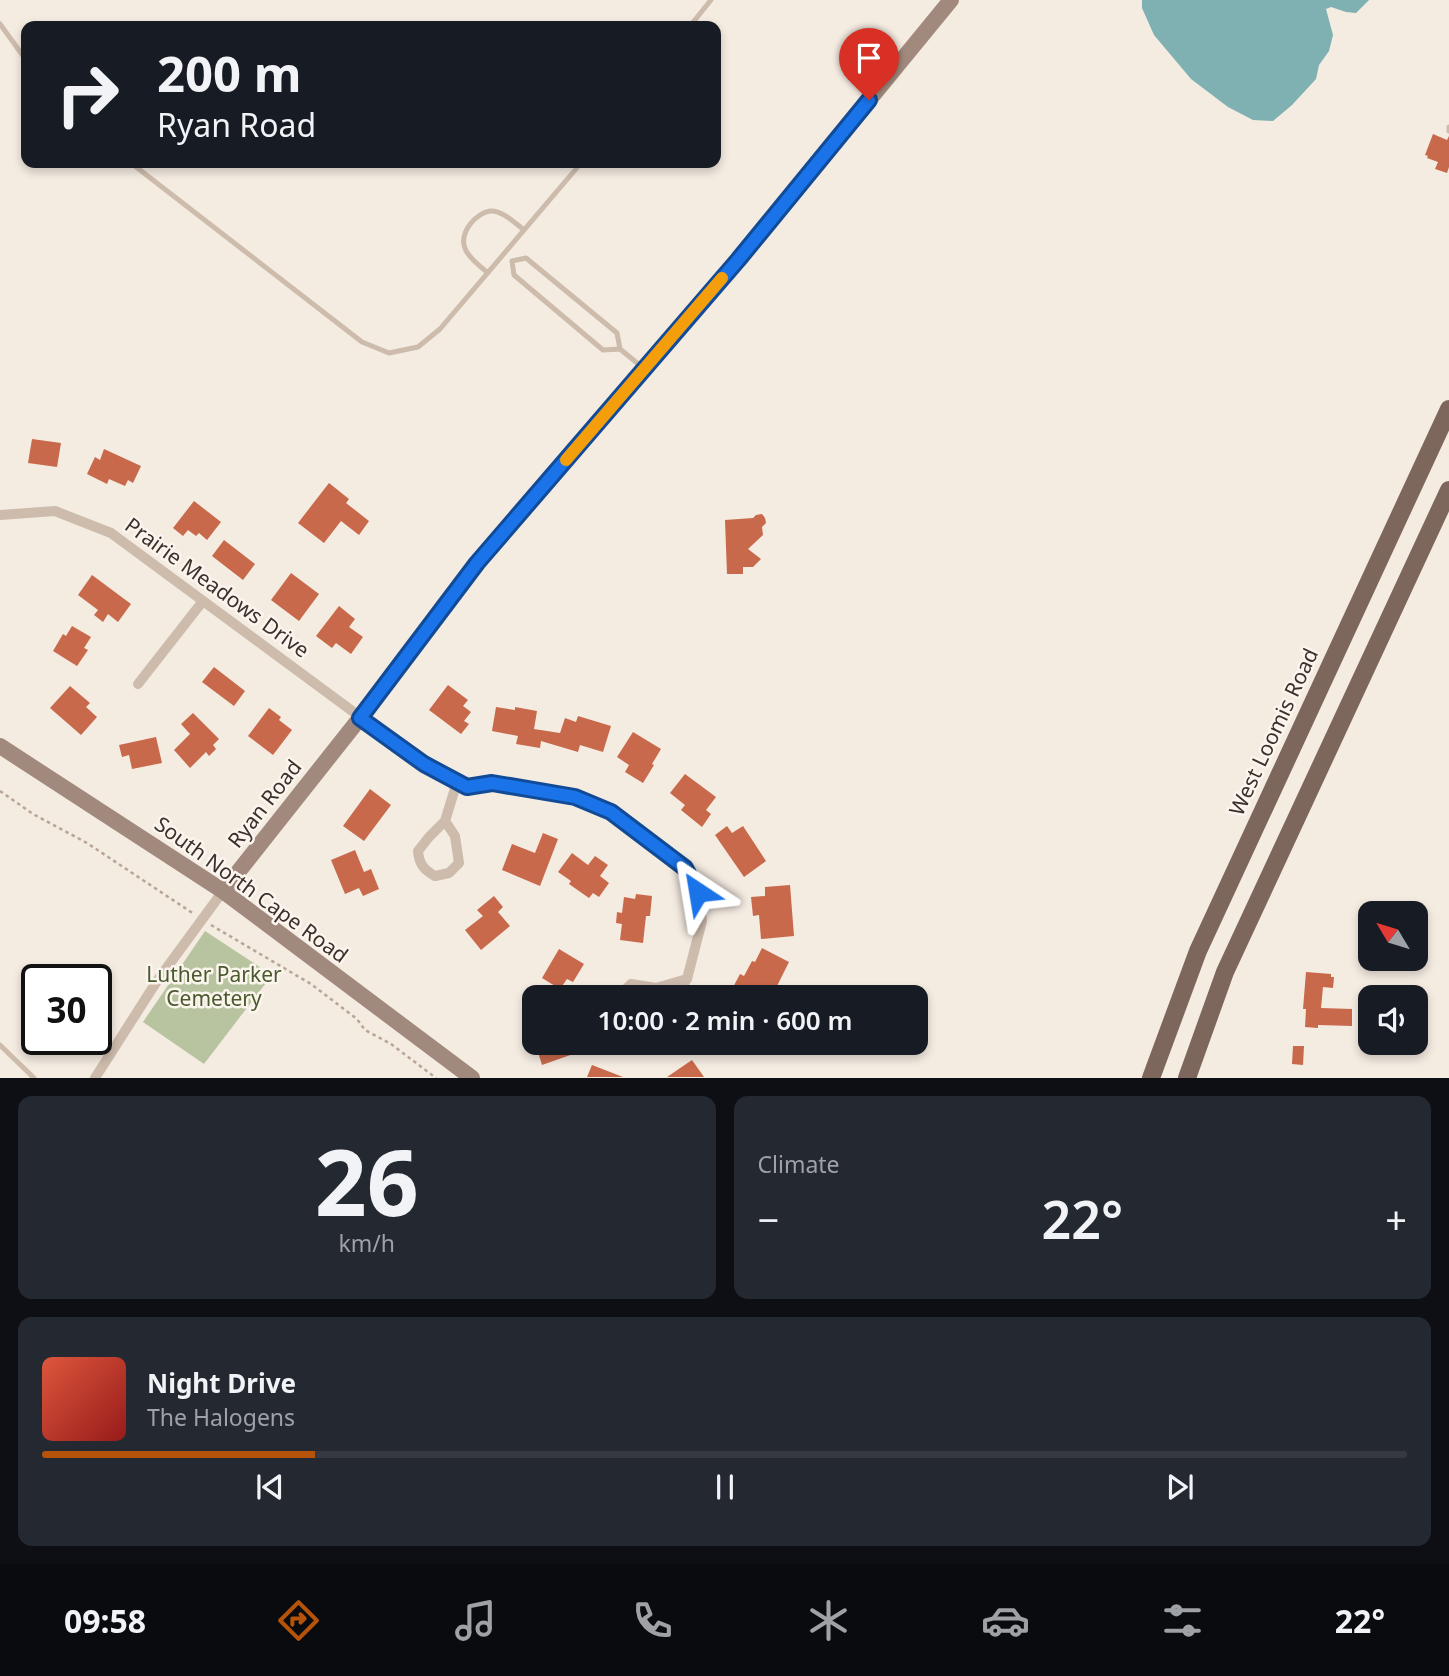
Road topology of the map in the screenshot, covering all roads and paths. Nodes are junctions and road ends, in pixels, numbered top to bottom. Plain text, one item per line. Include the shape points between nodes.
1 (711, 0) edge
2 (951, 0) edge
3 (694, 21) edge
4 (0, 24) edge
5 (21, 53) edge
6 (137, 168) edge
7 (577, 168) edge
8 (524, 230) junction
9 (503, 253) junction
10 (512, 261) junction
11 (488, 273) junction
12 (620, 349) junction
13 (644, 369) junction
14 (1449, 410) edge
15 (1449, 491) edge
16 (0, 515) edge
17 (203, 601) junction
18 (138, 684) dead end
19 (360, 718) junction
20 (0, 746) edge
21 (457, 782) junction
22 (0, 791) edge
23 (445, 821) junction
24 (223, 891) junction
25 (192, 913) dead end
26 (209, 924) dead end
27 (687, 979) junction
28 (666, 985) edge
29 (683, 985) edge
30 (0, 1045) edge
31 (34, 1077) edge
32 (95, 1077) edge
33 (436, 1077) edge
34 (472, 1077) edge
35 (1151, 1077) edge
36 (1187, 1077) edge

1 - 3 lane
2 - 13 street, Ryan Road
4 - 5 lane
6 - 11 lane via 362,342 390,353 418,347 440,329
7 - 8 lane
8 - 9 lane
8 - 11 lane via 490,211 475,218 463,245 469,258
9 - 10 lane
9 - 11 lane
10 - 12 lane via 514,275 603,350
10 - 12 lane via 526,258 617,333
12 - 13 lane
13 - 19 street, Ryan Road via 477,563
14 - 35 main road, West Loomis Road via 1198,951
15 - 36 main road via 1225,972
16 - 17 street, Prairie Meadows Drive via 55,511 111,533
17 - 18 street
17 - 19 street, Prairie Meadows Drive
19 - 21 street, Prairie Meadows Drive
19 - 24 street, Ryan Road
20 - 24 street, South North Cape Road
21 - 23 street
21 - 27 street via 467,787 492,783 575,797 611,812 685,868 698,892 702,921
22 - 25 path
23 - 23 street via 418,851 425,870 435,876 449,873 459,863 455,836
24 - 32 street, Ryan Road
24 - 34 street, South North Cape Road
26 - 33 path via 311,984 365,1030
27 - 28 street
27 - 29 street
30 - 31 lane

